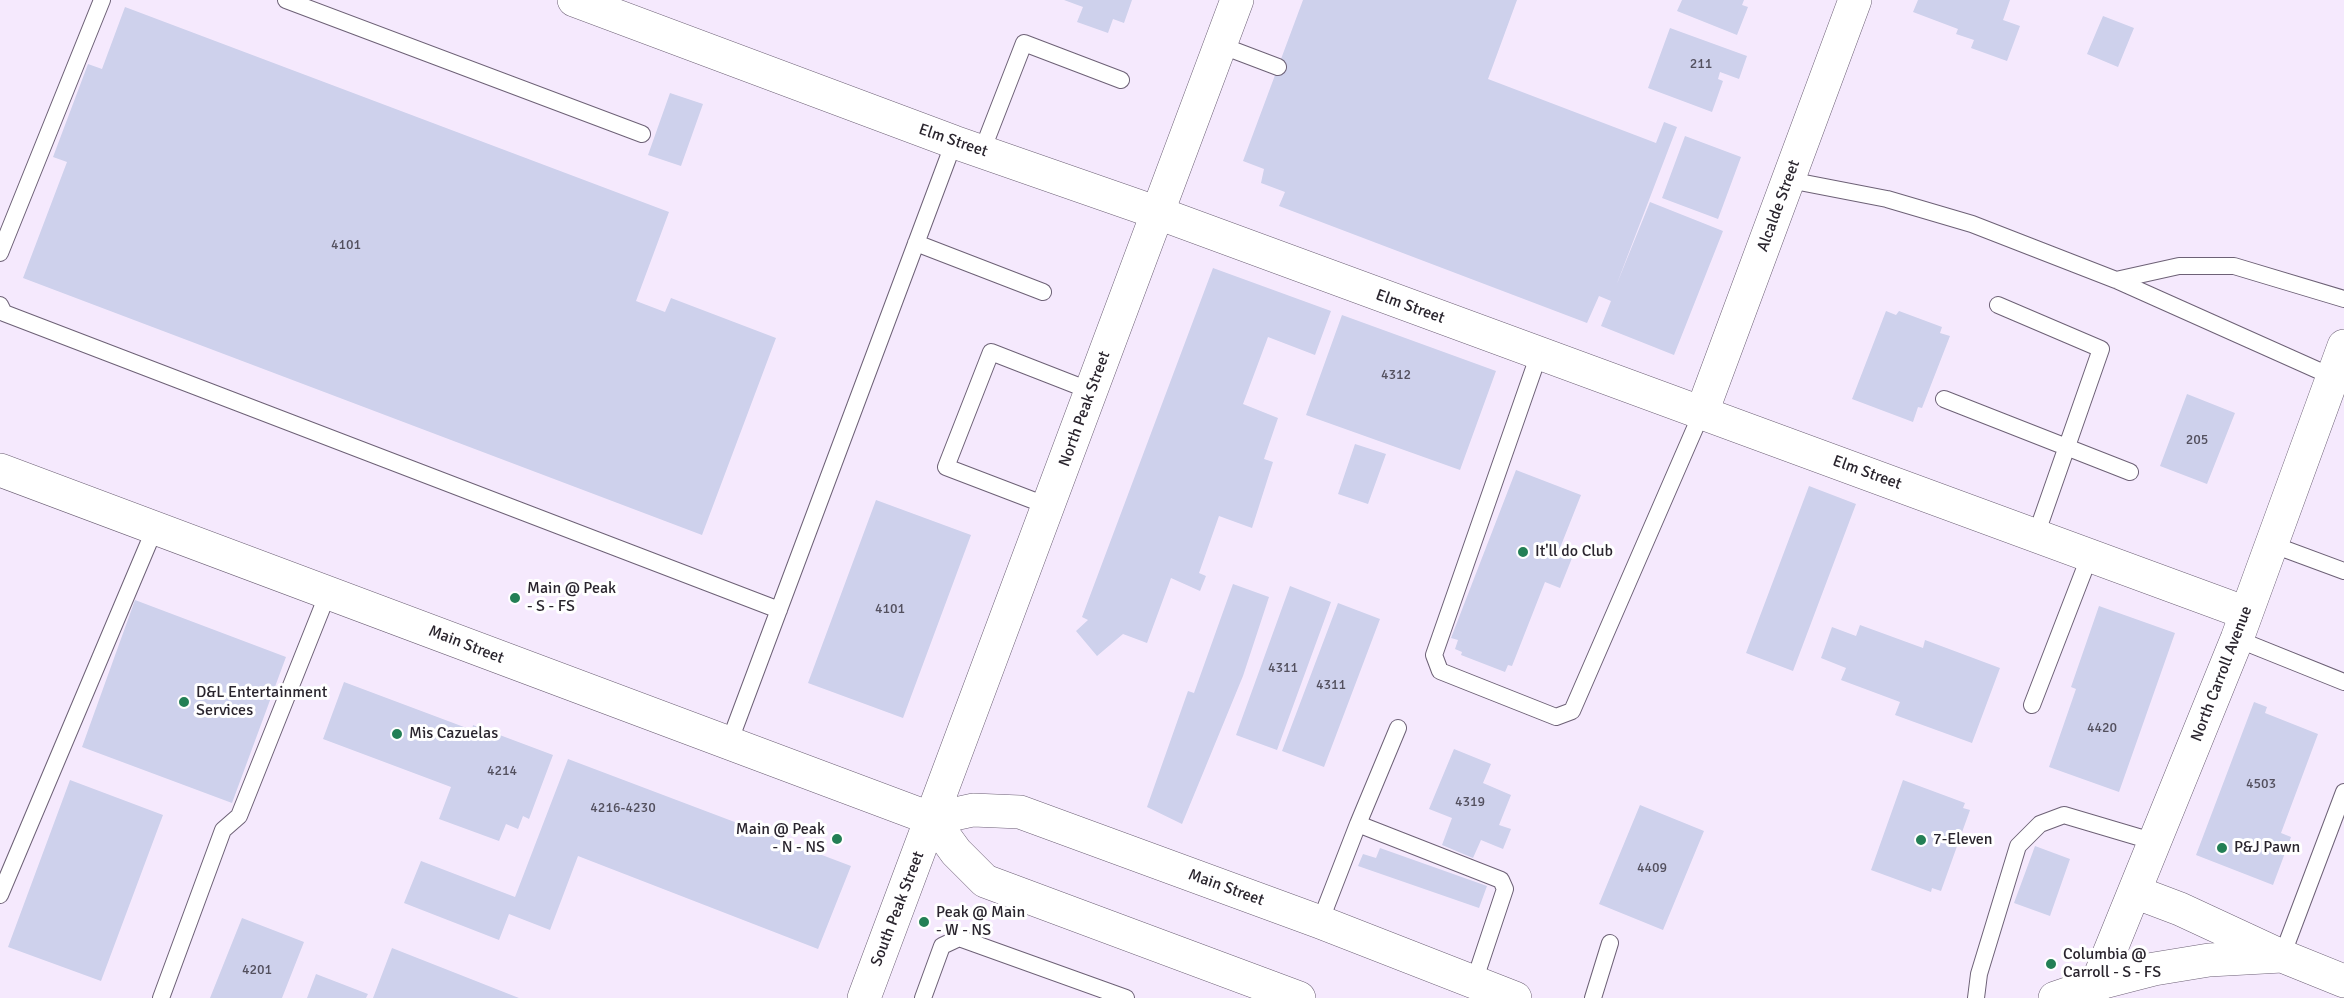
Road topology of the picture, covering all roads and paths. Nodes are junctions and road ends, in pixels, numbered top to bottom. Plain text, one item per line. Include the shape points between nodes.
1 (102, 0) edge
2 (286, 0) edge
3 (574, 0) edge
4 (1237, 0) edge
5 (1855, 0) edge
6 (618, 7) edge
7 (1220, 45) junction
8 (1278, 67) dead end
9 (1121, 80) dead end
10 (642, 134) dead end
11 (968, 147) junction
12 (1789, 180) junction
13 (1158, 213) junction
14 (916, 243) junction
15 (0, 253) edge
16 (2116, 280) junction
17 (1043, 292) dead end
18 (2344, 299) edge
19 (0, 305) edge
20 (1998, 305) dead end
21 (2344, 346) edge
22 (1539, 354) junction
23 (2333, 377) junction
24 (1091, 391) junction
25 (1944, 399) dead end
26 (1702, 412) junction
27 (2067, 447) junction
28 (0, 470) edge
29 (2130, 472) dead end
30 (1048, 506) junction
31 (155, 528) junction
32 (2036, 535) junction
33 (2271, 544) junction
34 (2090, 555) junction
35 (2344, 571) edge
36 (328, 593) junction
37 (779, 610) junction
38 (2242, 626) junction
39 (2344, 682) edge
40 (2032, 705) dead end
41 (1398, 728) dead end
42 (729, 743) junction
43 (2344, 792) edge
44 (932, 819) junction
45 (1358, 824) junction
46 (2155, 842) junction
47 (2135, 892) junction
48 (0, 895) edge
49 (1320, 922) junction
50 (1610, 943) dead end
51 (2282, 956) junction
52 (2344, 981) edge
53 (1474, 982) junction
54 (2093, 991) edge
55 (1283, 995) edge
56 (161, 998) edge
57 (864, 998) edge
58 (923, 998) edge
59 (1126, 998) edge
60 (1515, 998) edge
61 (1593, 998) edge
62 (1976, 998) edge
63 (2055, 998) edge

1 - 15 lane
2 - 10 lane
3 - 6 main road, Elm Street
4 - 7 main road, North Peak Street
5 - 12 main road, Alcalde Street
6 - 11 main road, Elm Street
7 - 8 lane
7 - 13 main road, North Peak Street
9 - 11 lane via 1024,43
11 - 13 main road, Elm Street
11 - 14 lane
12 - 16 lane via 1887,199 1972,224
12 - 26 main road, Alcalde Street
13 - 22 main road, Elm Street
13 - 24 main road, North Peak Street
14 - 17 lane
14 - 37 lane
16 - 18 lane via 2179,266 2234,266
16 - 23 lane
19 - 37 lane via 4,313
20 - 27 lane via 2101,349
21 - 23 main road, North Carroll Avenue
22 - 26 main road, Elm Street
22 - 26 lane via 1434,655 1440,671 1556,717 1572,711
23 - 33 main road, North Carroll Avenue
24 - 30 main road, North Peak Street
24 - 30 lane via 991,352 946,468
25 - 27 lane
26 - 32 main road, Elm Street
27 - 29 lane
27 - 32 lane
28 - 31 main road, Main Street
30 - 44 main road, North Peak Street
31 - 36 main road, Main Street
31 - 48 lane
32 - 34 main road, Elm Street
33 - 35 lane
33 - 38 main road, North Carroll Avenue
34 - 38 main road, Elm Street
34 - 40 lane
36 - 42 main road, Main Street
36 - 56 lane via 239,816 223,830
37 - 42 lane
38 - 39 lane
38 - 46 main road, North Carroll Avenue
41 - 45 lane
42 - 44 main road, Main Street
43 - 51 lane
44 - 49 main road, Main Street via 973,810 1020,812
44 - 55 main road via 956,852 985,880
44 - 57 main road, South Peak Street
45 - 49 lane
45 - 53 lane via 1501,880 1505,889
46 - 47 main road, North Carroll Avenue
46 - 62 lane via 2064,815 2040,824 2018,846 1979,974
47 - 51 main road
47 - 54 main road, North Carroll Avenue
49 - 53 main road, Main Street
50 - 61 lane
51 - 52 main road
51 - 54 main road via 2209,960 2154,969
53 - 60 main road, Main Street
54 - 63 main road
58 - 59 lane via 942,946 959,938

